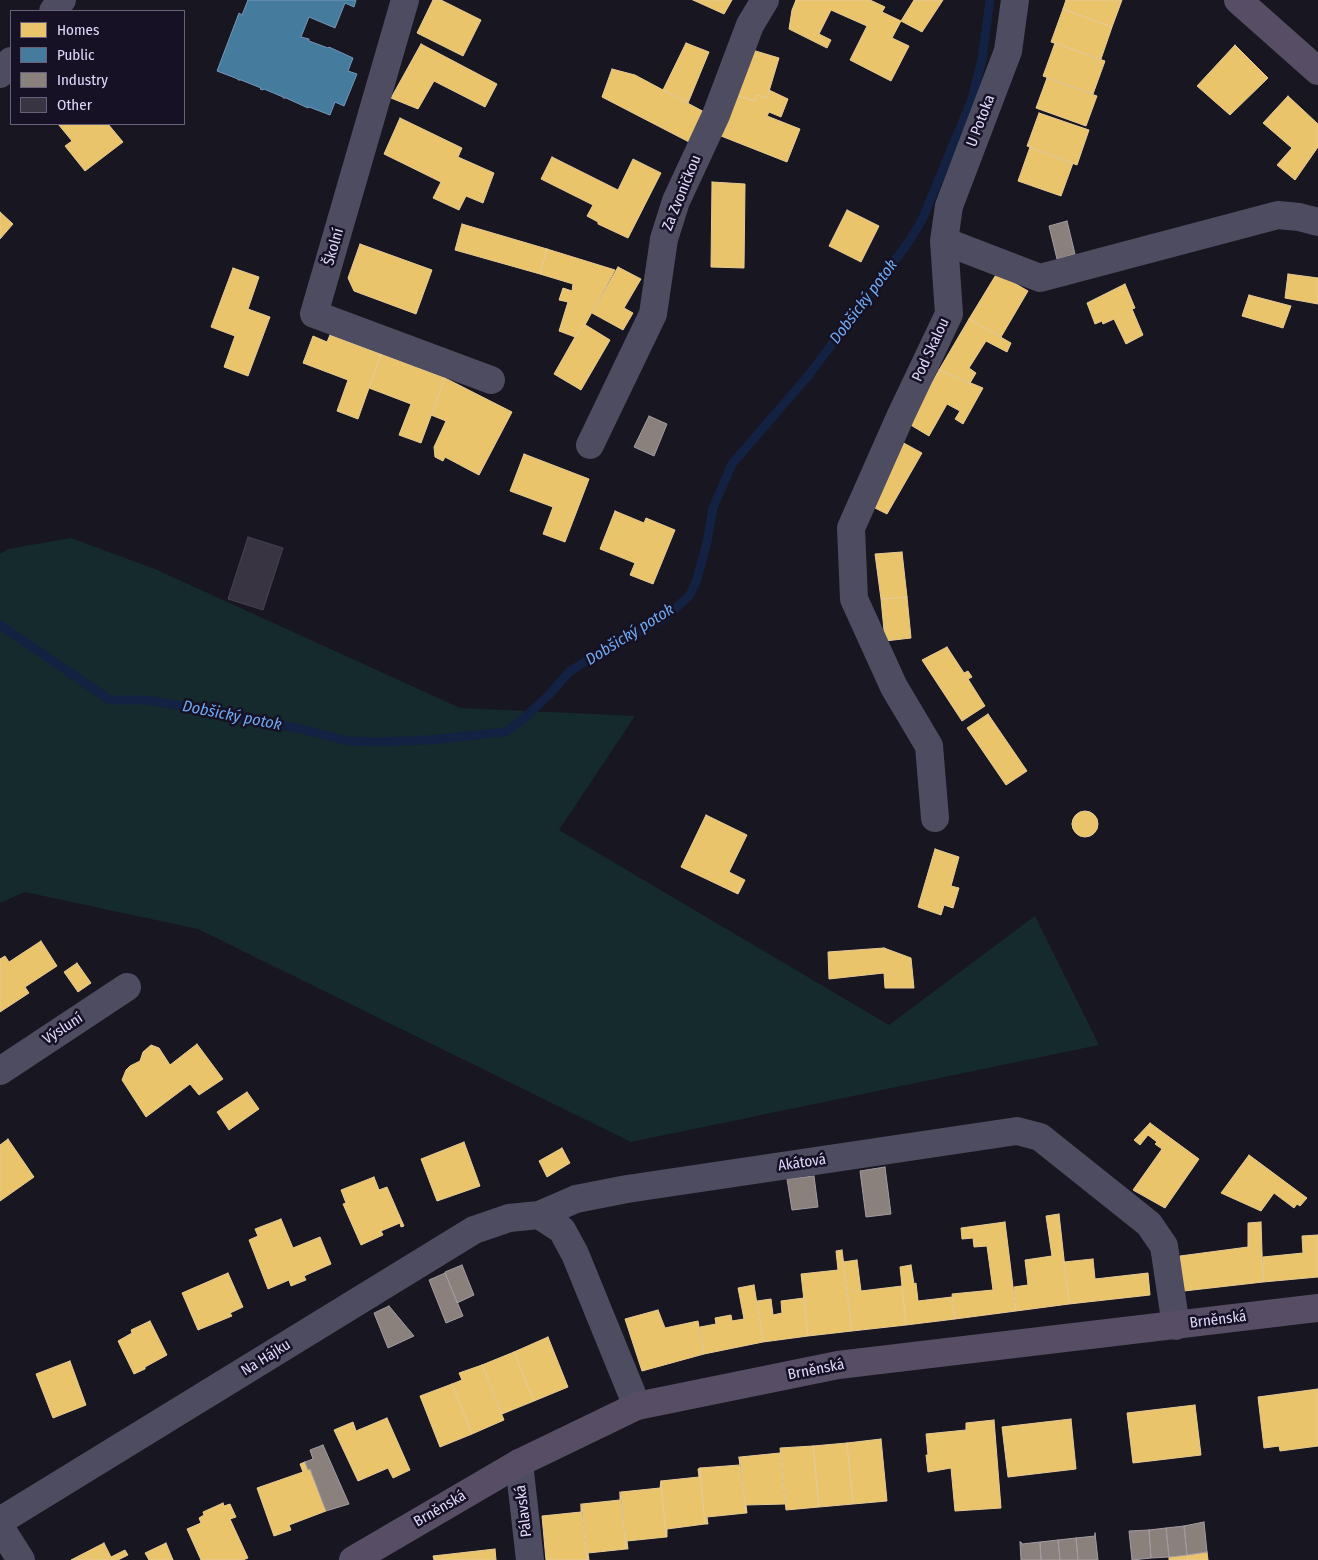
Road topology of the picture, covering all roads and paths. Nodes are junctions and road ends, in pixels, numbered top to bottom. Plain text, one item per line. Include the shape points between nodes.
1 (62, 0) edge
2 (405, 0) edge
3 (765, 0) edge
4 (1015, 0) edge
5 (1238, 0) edge
6 (54, 10) edge
7 (10, 62) edge
8 (1318, 71) edge
9 (0, 74) edge
10 (1318, 222) edge
11 (944, 241) junction
12 (491, 380) dead end
13 (590, 445) dead end
14 (935, 818) dead end
15 (127, 987) dead end
16 (0, 1071) edge
17 (539, 1215) junction
18 (1318, 1308) edge
19 (1176, 1326) junction
20 (637, 1406) junction
21 (519, 1463) junction
22 (0, 1521) edge
23 (0, 1527) edge
24 (21, 1560) edge
25 (353, 1560) edge
26 (530, 1560) edge

1 - 6 street
2 - 12 street, Školní via 314,314
3 - 13 street, Za Zvoničkou via 750,25 716,115 676,202 664,240 653,314
4 - 11 street, U Potoka via 1008,51 949,206
5 - 8 main road
7 - 9 street
10 - 11 street via 1278,215 1040,278
11 - 14 street, Pod Skalou via 948,314 851,528 854,599 894,687 929,746
15 - 16 street, Výsluní
17 - 19 street, Akátová via 576,1198 627,1188 1017,1131 1040,1137 1149,1224 1164,1246
17 - 20 street via 562,1230 576,1254
17 - 22 street, Na Hájku via 509,1218 474,1230
18 - 19 main road, Brněnská
19 - 20 main road, Brněnská via 838,1365
20 - 21 main road, Brněnská
21 - 25 main road, Brněnská
21 - 26 street, Pálavská
23 - 24 street

